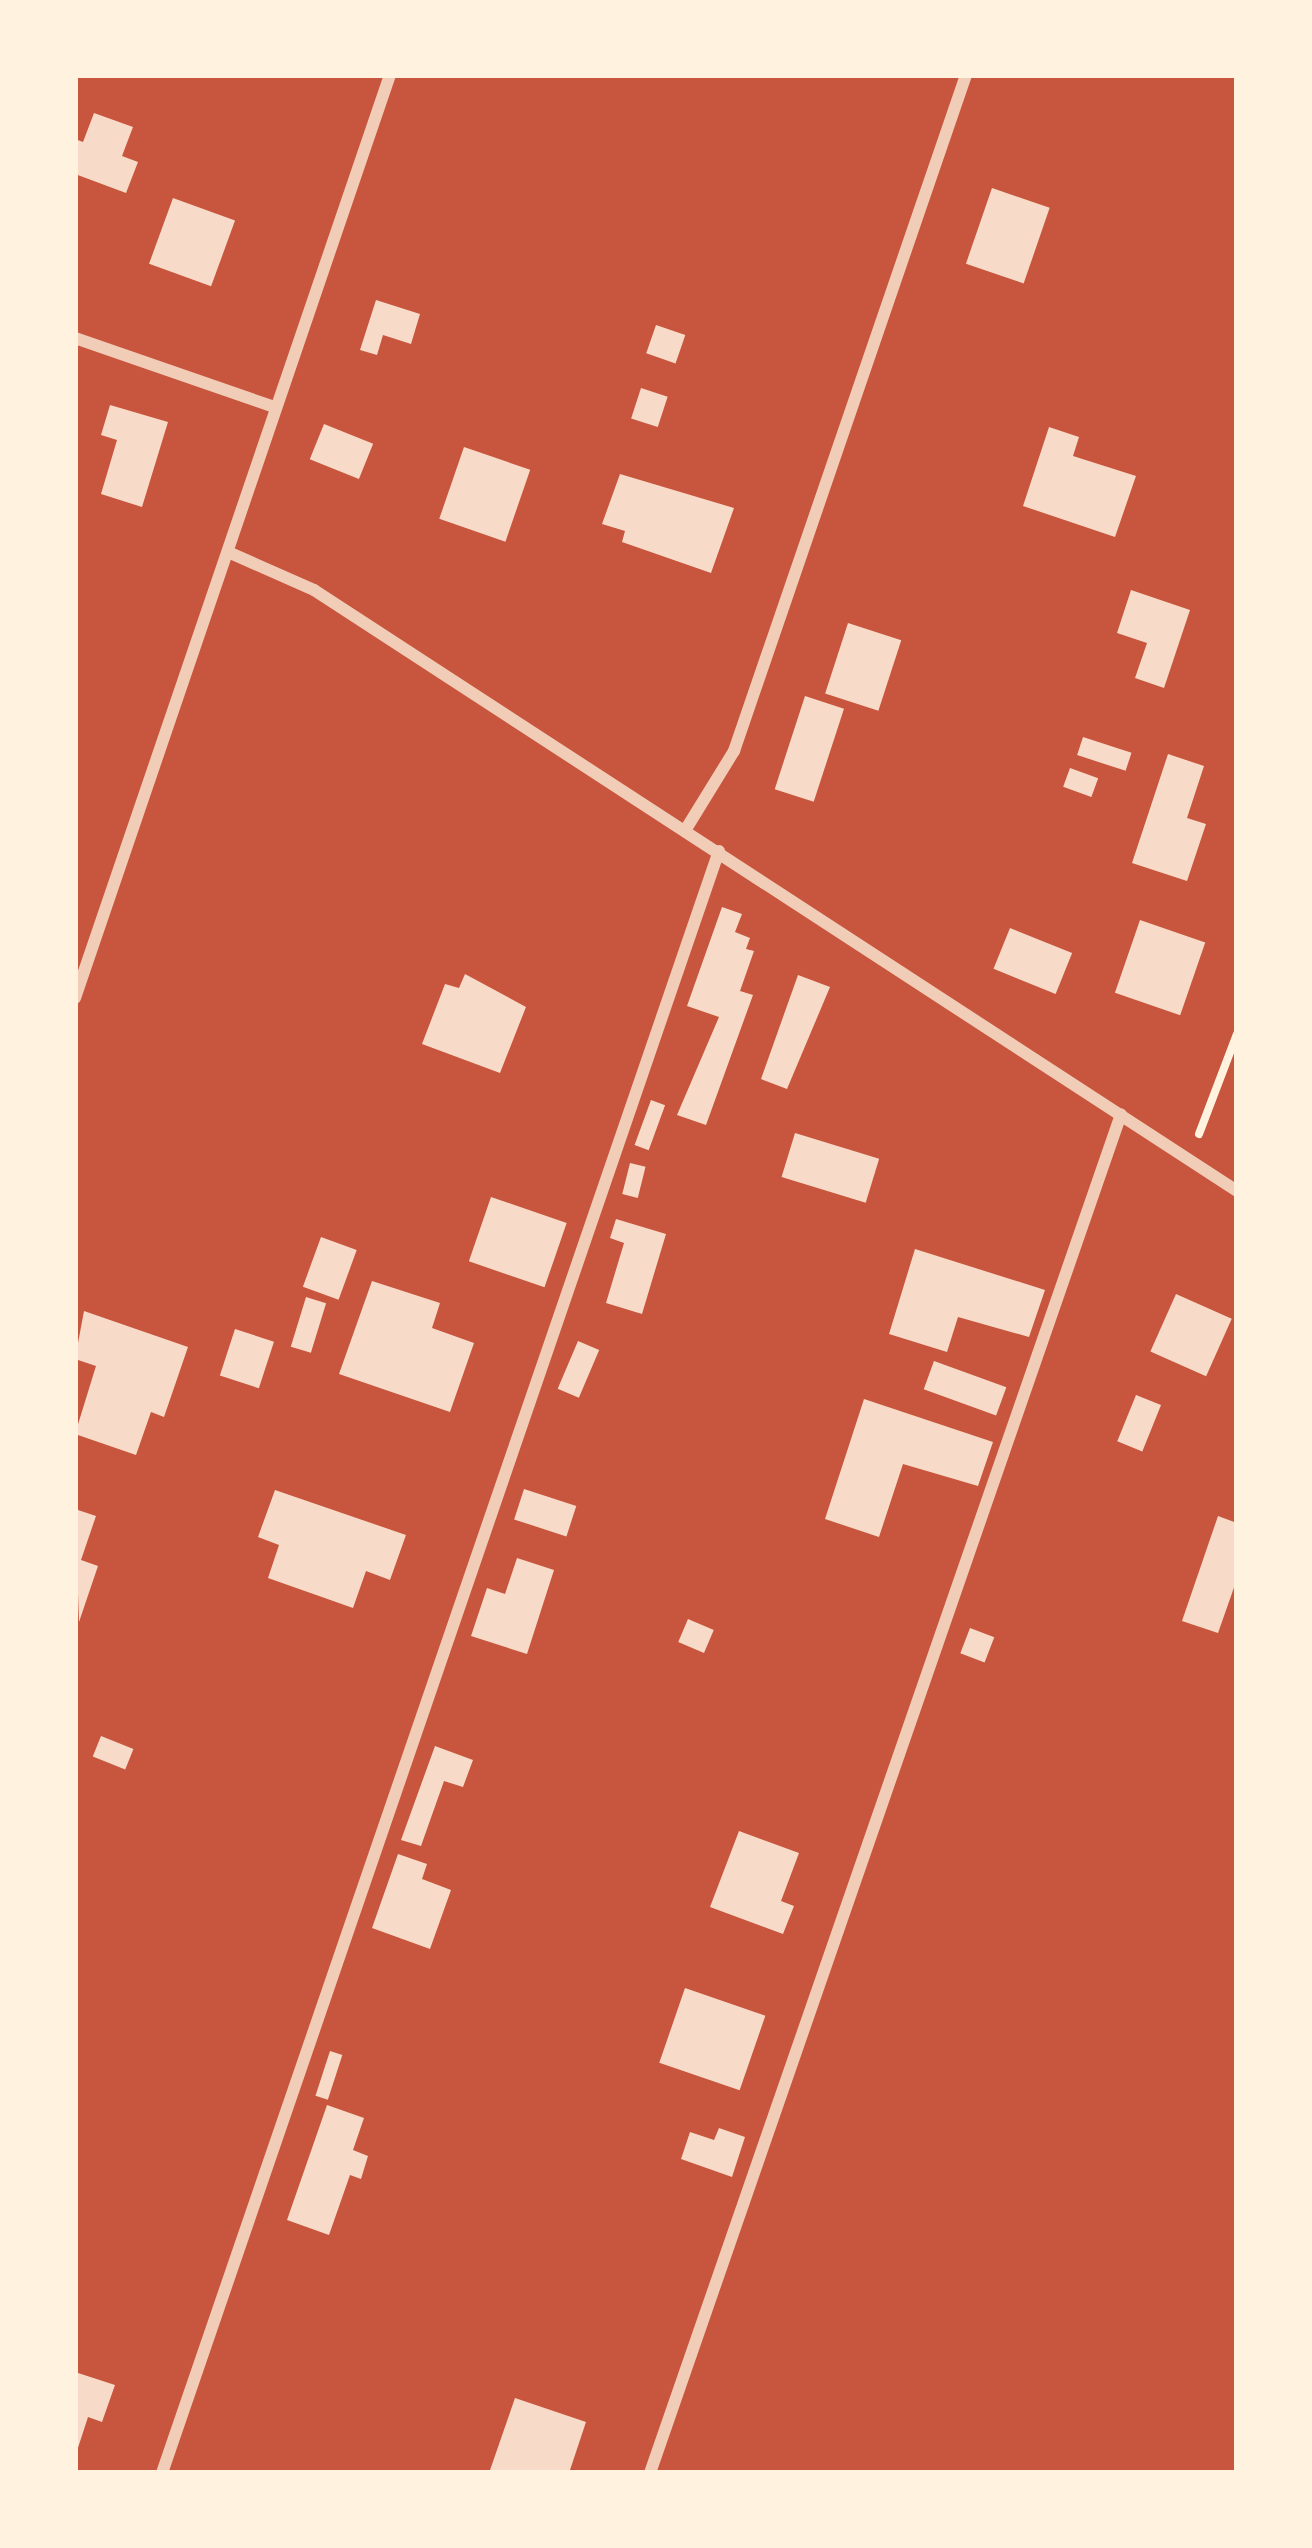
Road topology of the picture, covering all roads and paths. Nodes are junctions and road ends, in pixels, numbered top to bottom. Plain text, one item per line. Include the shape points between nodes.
1 (390, 75) edge
2 (966, 75) edge
3 (75, 338) edge
4 (274, 407) junction
5 (228, 552) junction
6 (686, 829) junction
7 (719, 851) junction
8 (75, 998) edge
9 (1237, 1034) edge
10 (1121, 1114) junction
11 (1187, 1157) junction
12 (1237, 1191) edge
13 (162, 2473) edge
14 (650, 2473) edge

1 - 4 street
2 - 6 street via 734,751
3 - 4 street
4 - 5 street
5 - 6 street via 314,590
5 - 8 street
6 - 7 street
7 - 10 street
7 - 13 street
9 - 11 path
10 - 11 street
10 - 14 street
11 - 12 street

